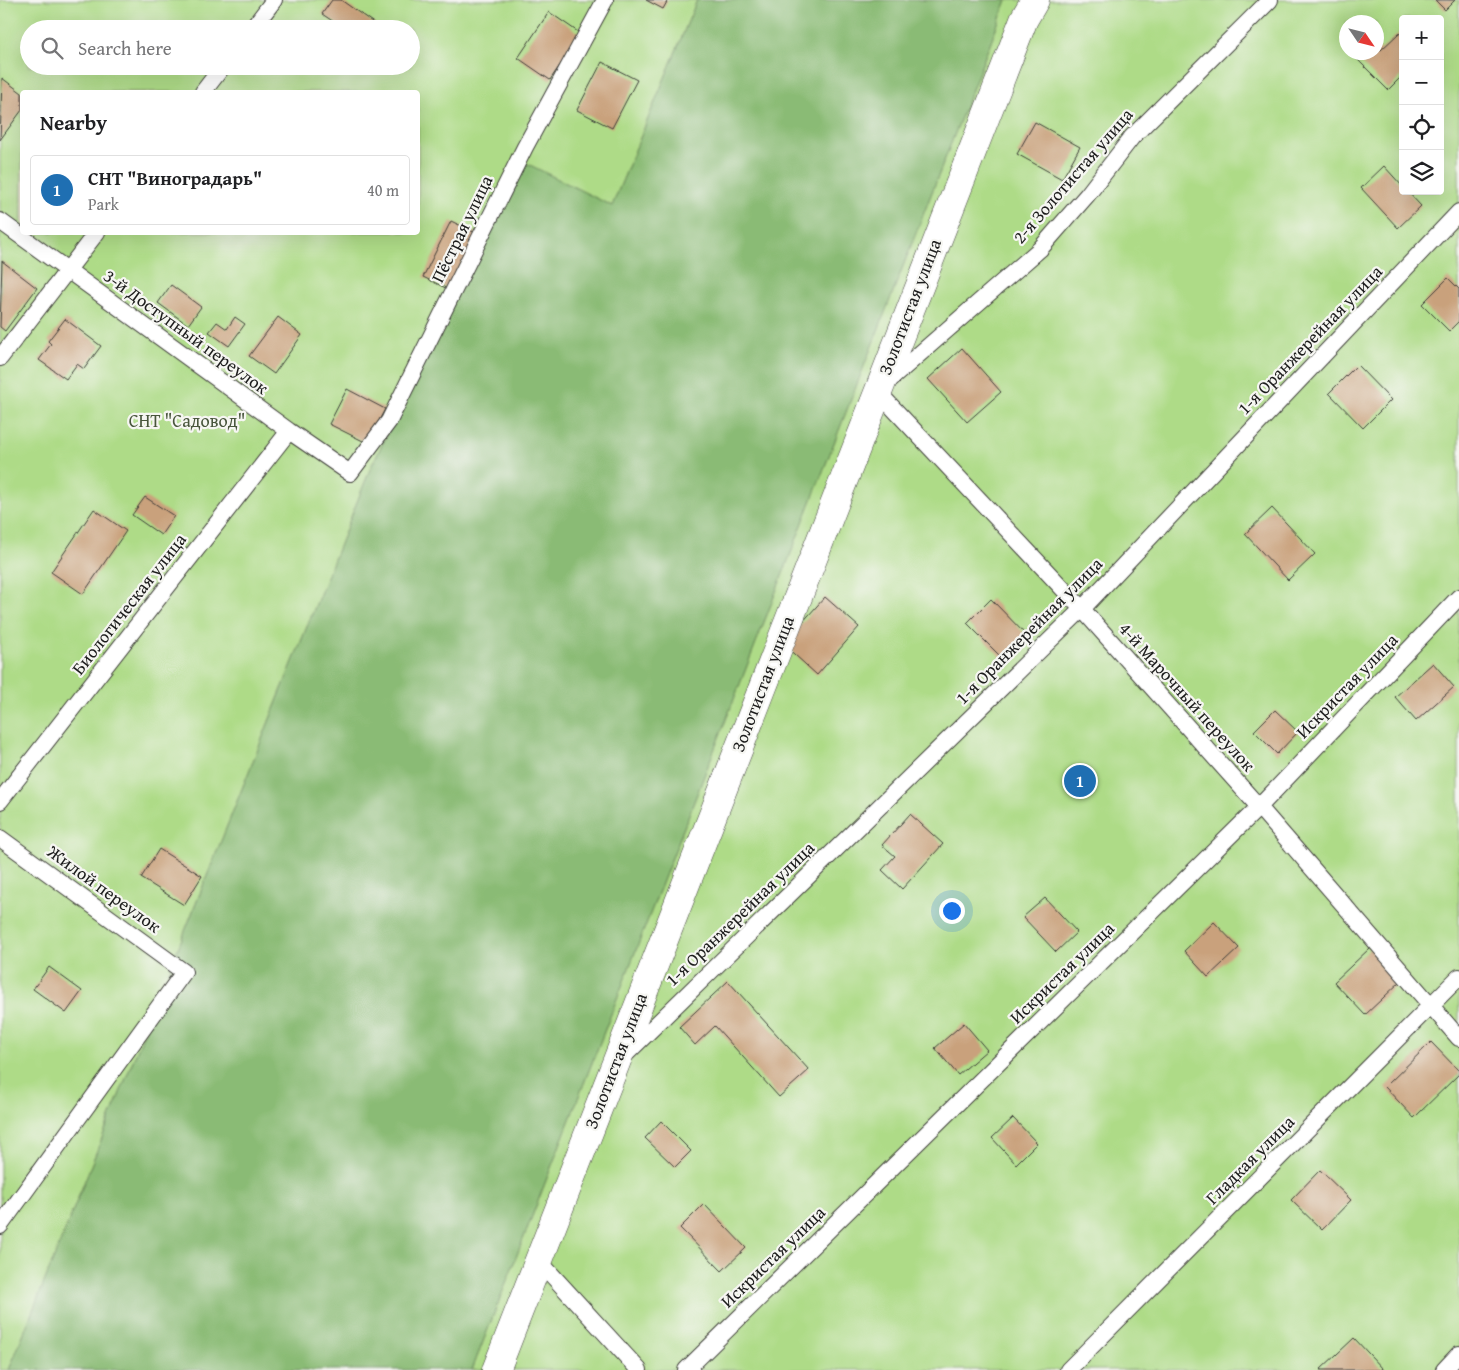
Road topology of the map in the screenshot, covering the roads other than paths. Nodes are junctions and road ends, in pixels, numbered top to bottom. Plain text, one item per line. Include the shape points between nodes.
1 (274, 0) edge
2 (1035, 0) edge
3 (1270, 0) edge
4 (599, 3) edge
5 (259, 20) edge
6 (216, 75) edge
7 (205, 90) edge
8 (1459, 212) edge
9 (0, 221) edge
10 (95, 235) edge
11 (68, 271) junction
12 (0, 358) edge
13 (877, 391) junction
14 (289, 431) junction
15 (350, 473) joint
16 (1459, 597) edge
17 (1082, 610) junction
18 (0, 801) edge
19 (1259, 807) junction
20 (0, 838) edge
21 (1459, 977) edge
22 (1430, 1006) junction
23 (1459, 1038) edge
24 (614, 1065) junction
25 (0, 1226) edge
26 (540, 1262) junction
27 (1459, 1354) edge
28 (496, 1370) edge
29 (639, 1370) edge
30 (686, 1370) edge
31 (1068, 1370) edge
32 (1444, 1370) edge

1 - 5 lane
2 - 13 street, Золотистая улица via 1024,19
3 - 13 lane, 2-я Золотистая улица via 1132,137 1040,248
4 - 15 lane, Пёстрая улица via 389,420
6 - 7 lane
8 - 17 lane, 1-я Оранжерейная улица
9 - 11 lane, 3-й Доступный переулок
10 - 11 lane
11 - 12 lane
11 - 14 lane, 3-й Доступный переулок
13 - 17 lane, 4-й Марочный переулок
13 - 24 street, Золотистая улица
14 - 15 lane, 3-й Доступный переулок
14 - 18 lane, Биологическая улица
16 - 19 lane, Искристая улица
17 - 19 lane, 4-й Марочный переулок
17 - 24 lane, 1-я Оранжерейная улица
19 - 22 lane, 4-й Марочный переулок
19 - 30 lane, Искристая улица
20 - 25 lane, Жилой переулок via 184,972
21 - 22 lane, Гладкая улица
22 - 23 lane, 4-й Марочный переулок
22 - 31 lane, Гладкая улица
24 - 26 street, Золотистая улица
26 - 28 street, Золотистая улица
26 - 29 lane
27 - 32 lane

